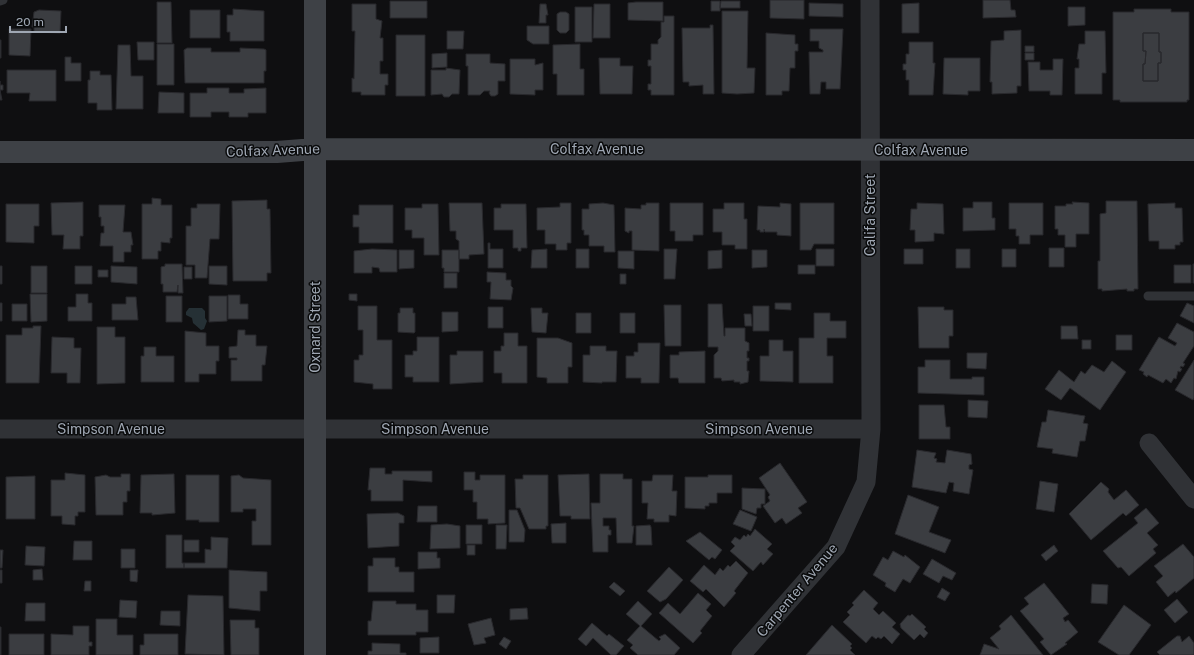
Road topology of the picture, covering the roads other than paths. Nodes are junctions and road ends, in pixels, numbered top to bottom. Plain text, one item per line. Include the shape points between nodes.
1 (3, 0) edge
2 (315, 0) edge
3 (870, 0) edge
4 (0, 1) edge
5 (315, 148) junction
6 (870, 150) junction
7 (1194, 150) edge
8 (0, 152) edge
9 (1148, 296) dead end
10 (1194, 296) edge
11 (0, 429) edge
12 (315, 429) junction
13 (871, 429) junction
14 (1149, 443) dead end
15 (1194, 499) edge
16 (315, 655) edge
17 (741, 655) edge

1 - 4 lane
2 - 5 main road, Oxnard Street
3 - 6 street, Califa Street
5 - 6 main road, Colfax Avenue
5 - 8 main road, Colfax Avenue via 277,152
5 - 12 main road, Oxnard Street
6 - 7 main road, Colfax Avenue
6 - 13 street, Califa Street
9 - 10 lane
11 - 12 street, Simpson Avenue
12 - 13 street, Simpson Avenue
12 - 16 main road, Oxnard Street
13 - 17 street, Carpenter Avenue via 866,482 836,548
14 - 15 street

